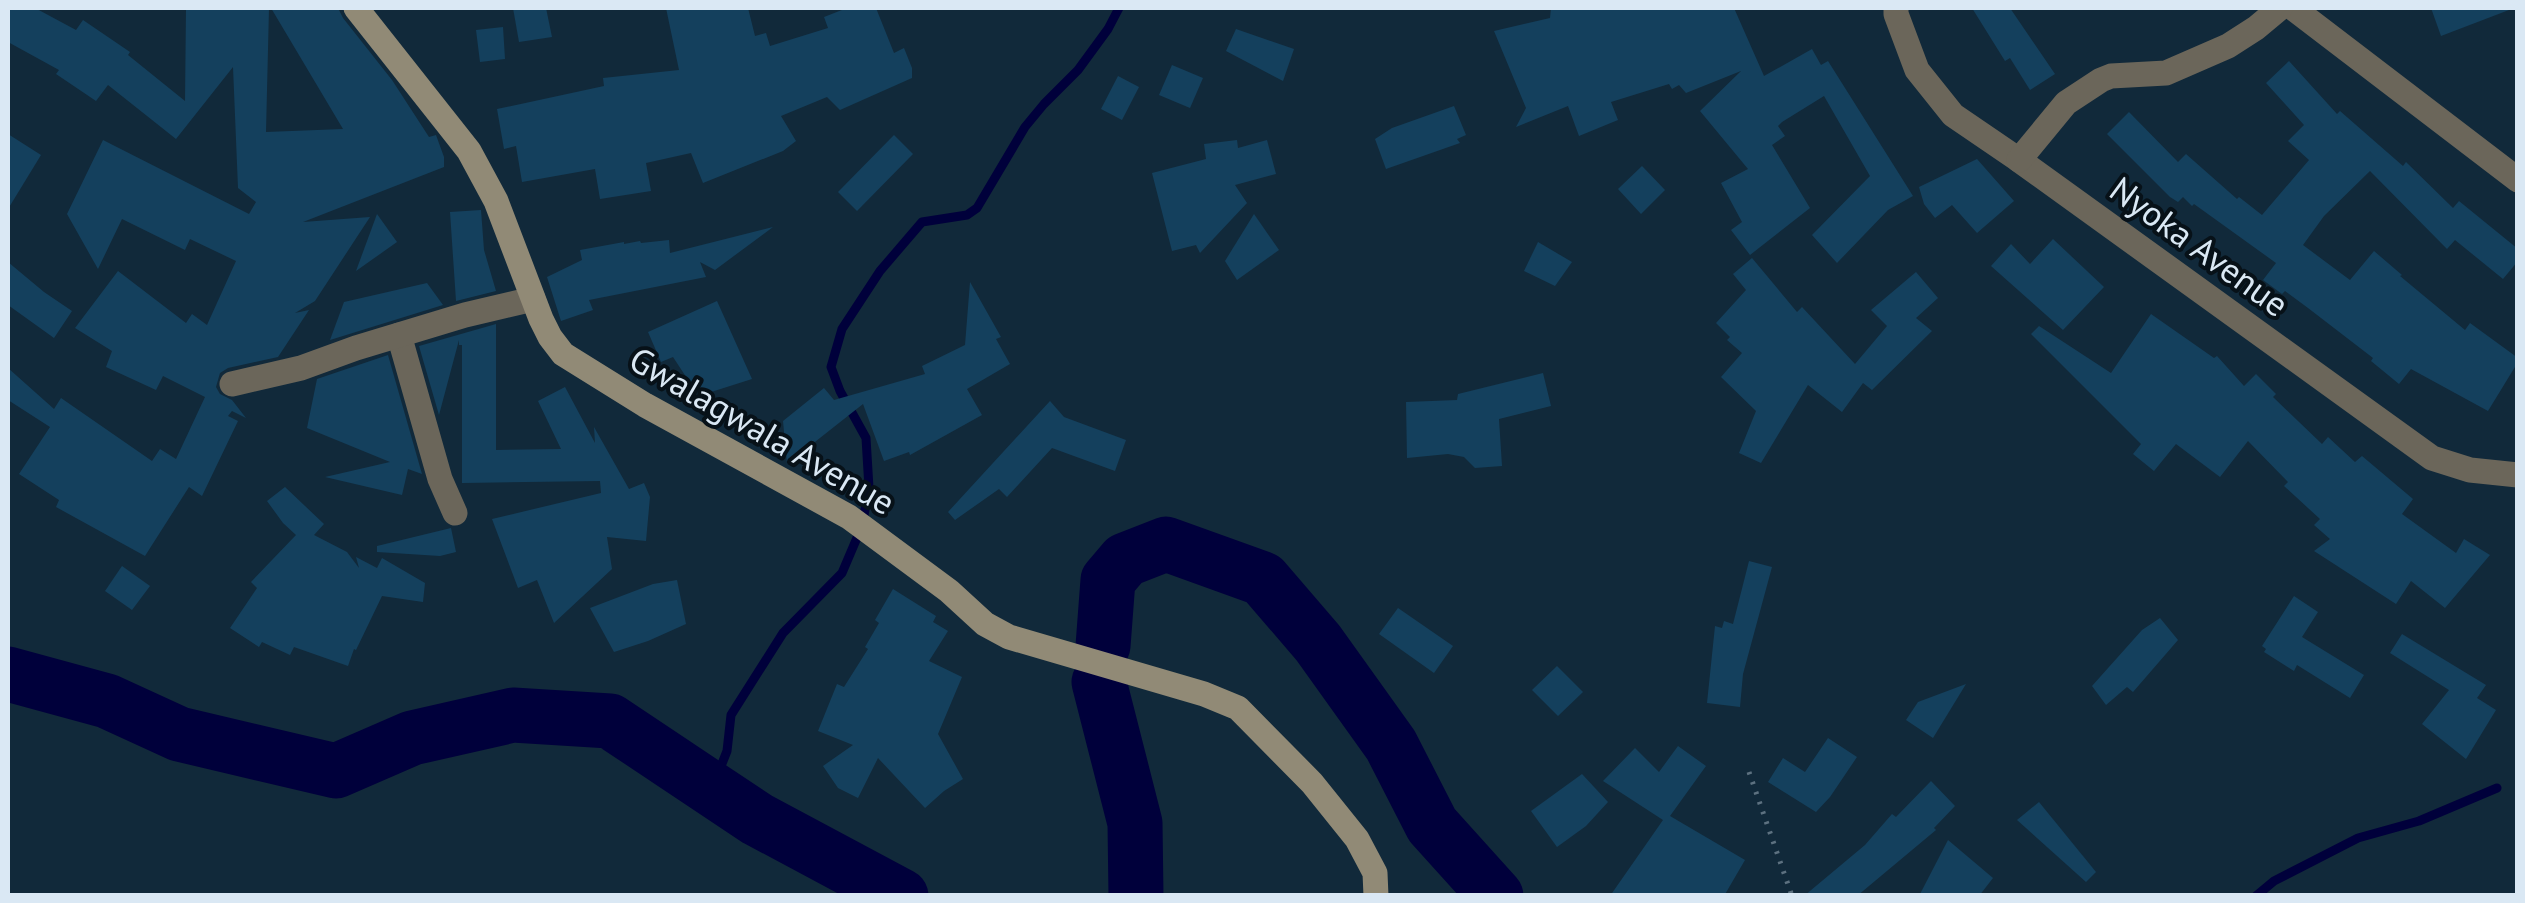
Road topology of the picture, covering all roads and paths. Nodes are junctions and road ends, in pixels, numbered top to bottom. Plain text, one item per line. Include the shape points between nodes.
1 (356, 8) edge
2 (1896, 8) edge
3 (2280, 8) edge
4 (2293, 8) edge
5 (2019, 160) junction
6 (2518, 180) edge
7 (533, 299) junction
8 (399, 335) junction
9 (232, 384) dead end
10 (2518, 475) edge
11 (455, 513) dead end
12 (1749, 772) dead end
13 (1376, 896) edge
14 (1792, 896) edge

1 - 7 street, Gwalagwala Avenue via 468,151 496,202
2 - 5 street, Nyoka Avenue via 1917,70 1953,115
3 - 5 street via 2228,46 2166,73 2101,80 2066,102
4 - 6 street
5 - 10 street, Nyoka Avenue via 2432,458
7 - 8 street
7 - 13 street, Gwalagwala Avenue via 563,354 849,516 984,624 1238,708 1312,782 1357,839 1375,873
8 - 9 street
8 - 11 street
12 - 14 path

